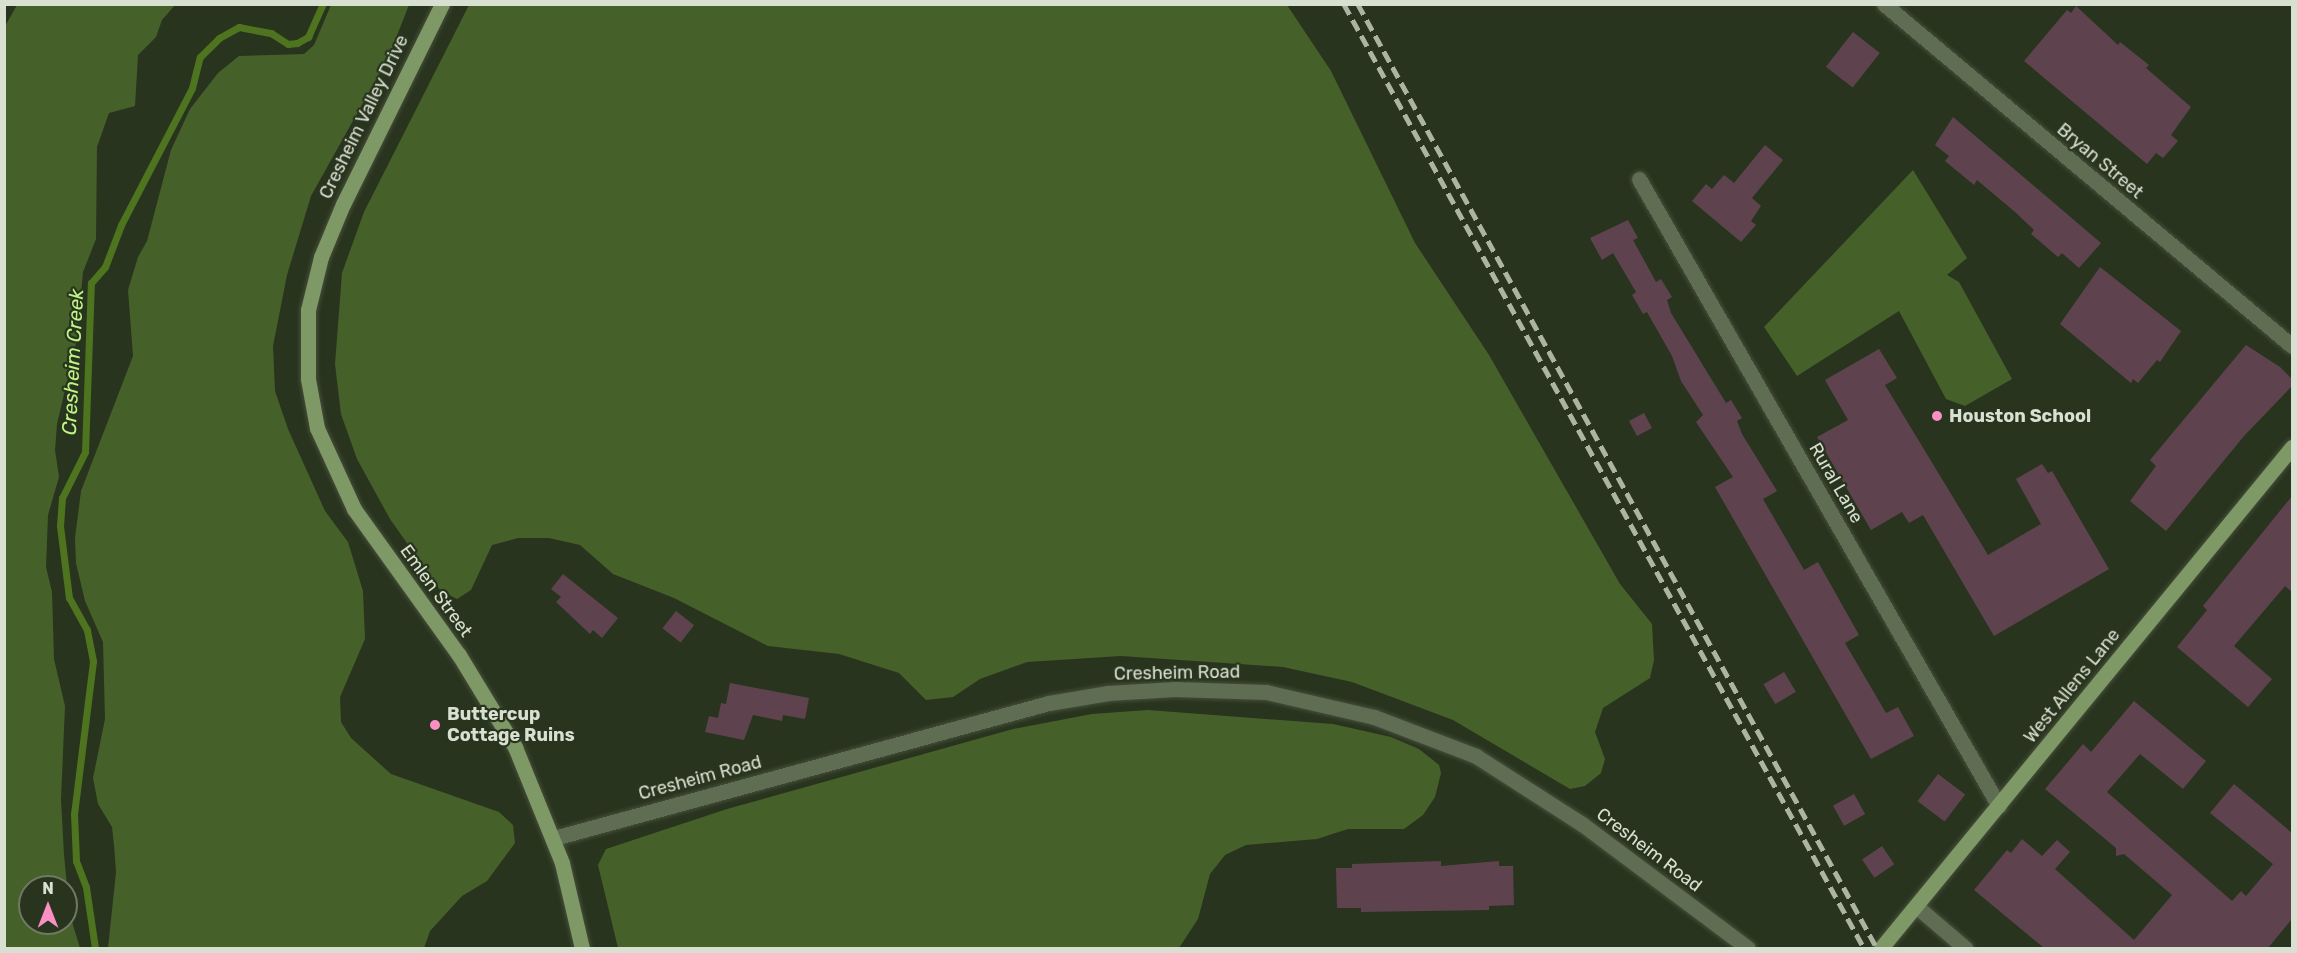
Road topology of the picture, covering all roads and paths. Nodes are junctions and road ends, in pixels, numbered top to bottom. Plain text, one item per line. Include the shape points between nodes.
1 (442, 4) edge
2 (1884, 4) edge
3 (1639, 179) dead end
4 (324, 248) joint
5 (2292, 346) edge
6 (2292, 447) edge
7 (1999, 806) junction
8 (554, 838) junction
9 (1916, 906) junction
10 (582, 948) edge
11 (1748, 948) edge
12 (1881, 948) edge
13 (1965, 948) edge

1 - 4 main road, Cresheim Valley Drive
2 - 5 street, Bryan Street
3 - 7 street, Rural Lane
4 - 8 main road, Emlen Street via 308,310 305,357 312,404 327,454 373,538 483,690 515,747
6 - 7 main road, West Allens Lane
7 - 9 main road, West Allens Lane
8 - 10 main road, Emlen Street
8 - 11 street, Cresheim Road via 1049,703 1175,688 1266,692 1365,714 1476,756 1581,824
9 - 12 main road, West Allens Lane
9 - 13 street

